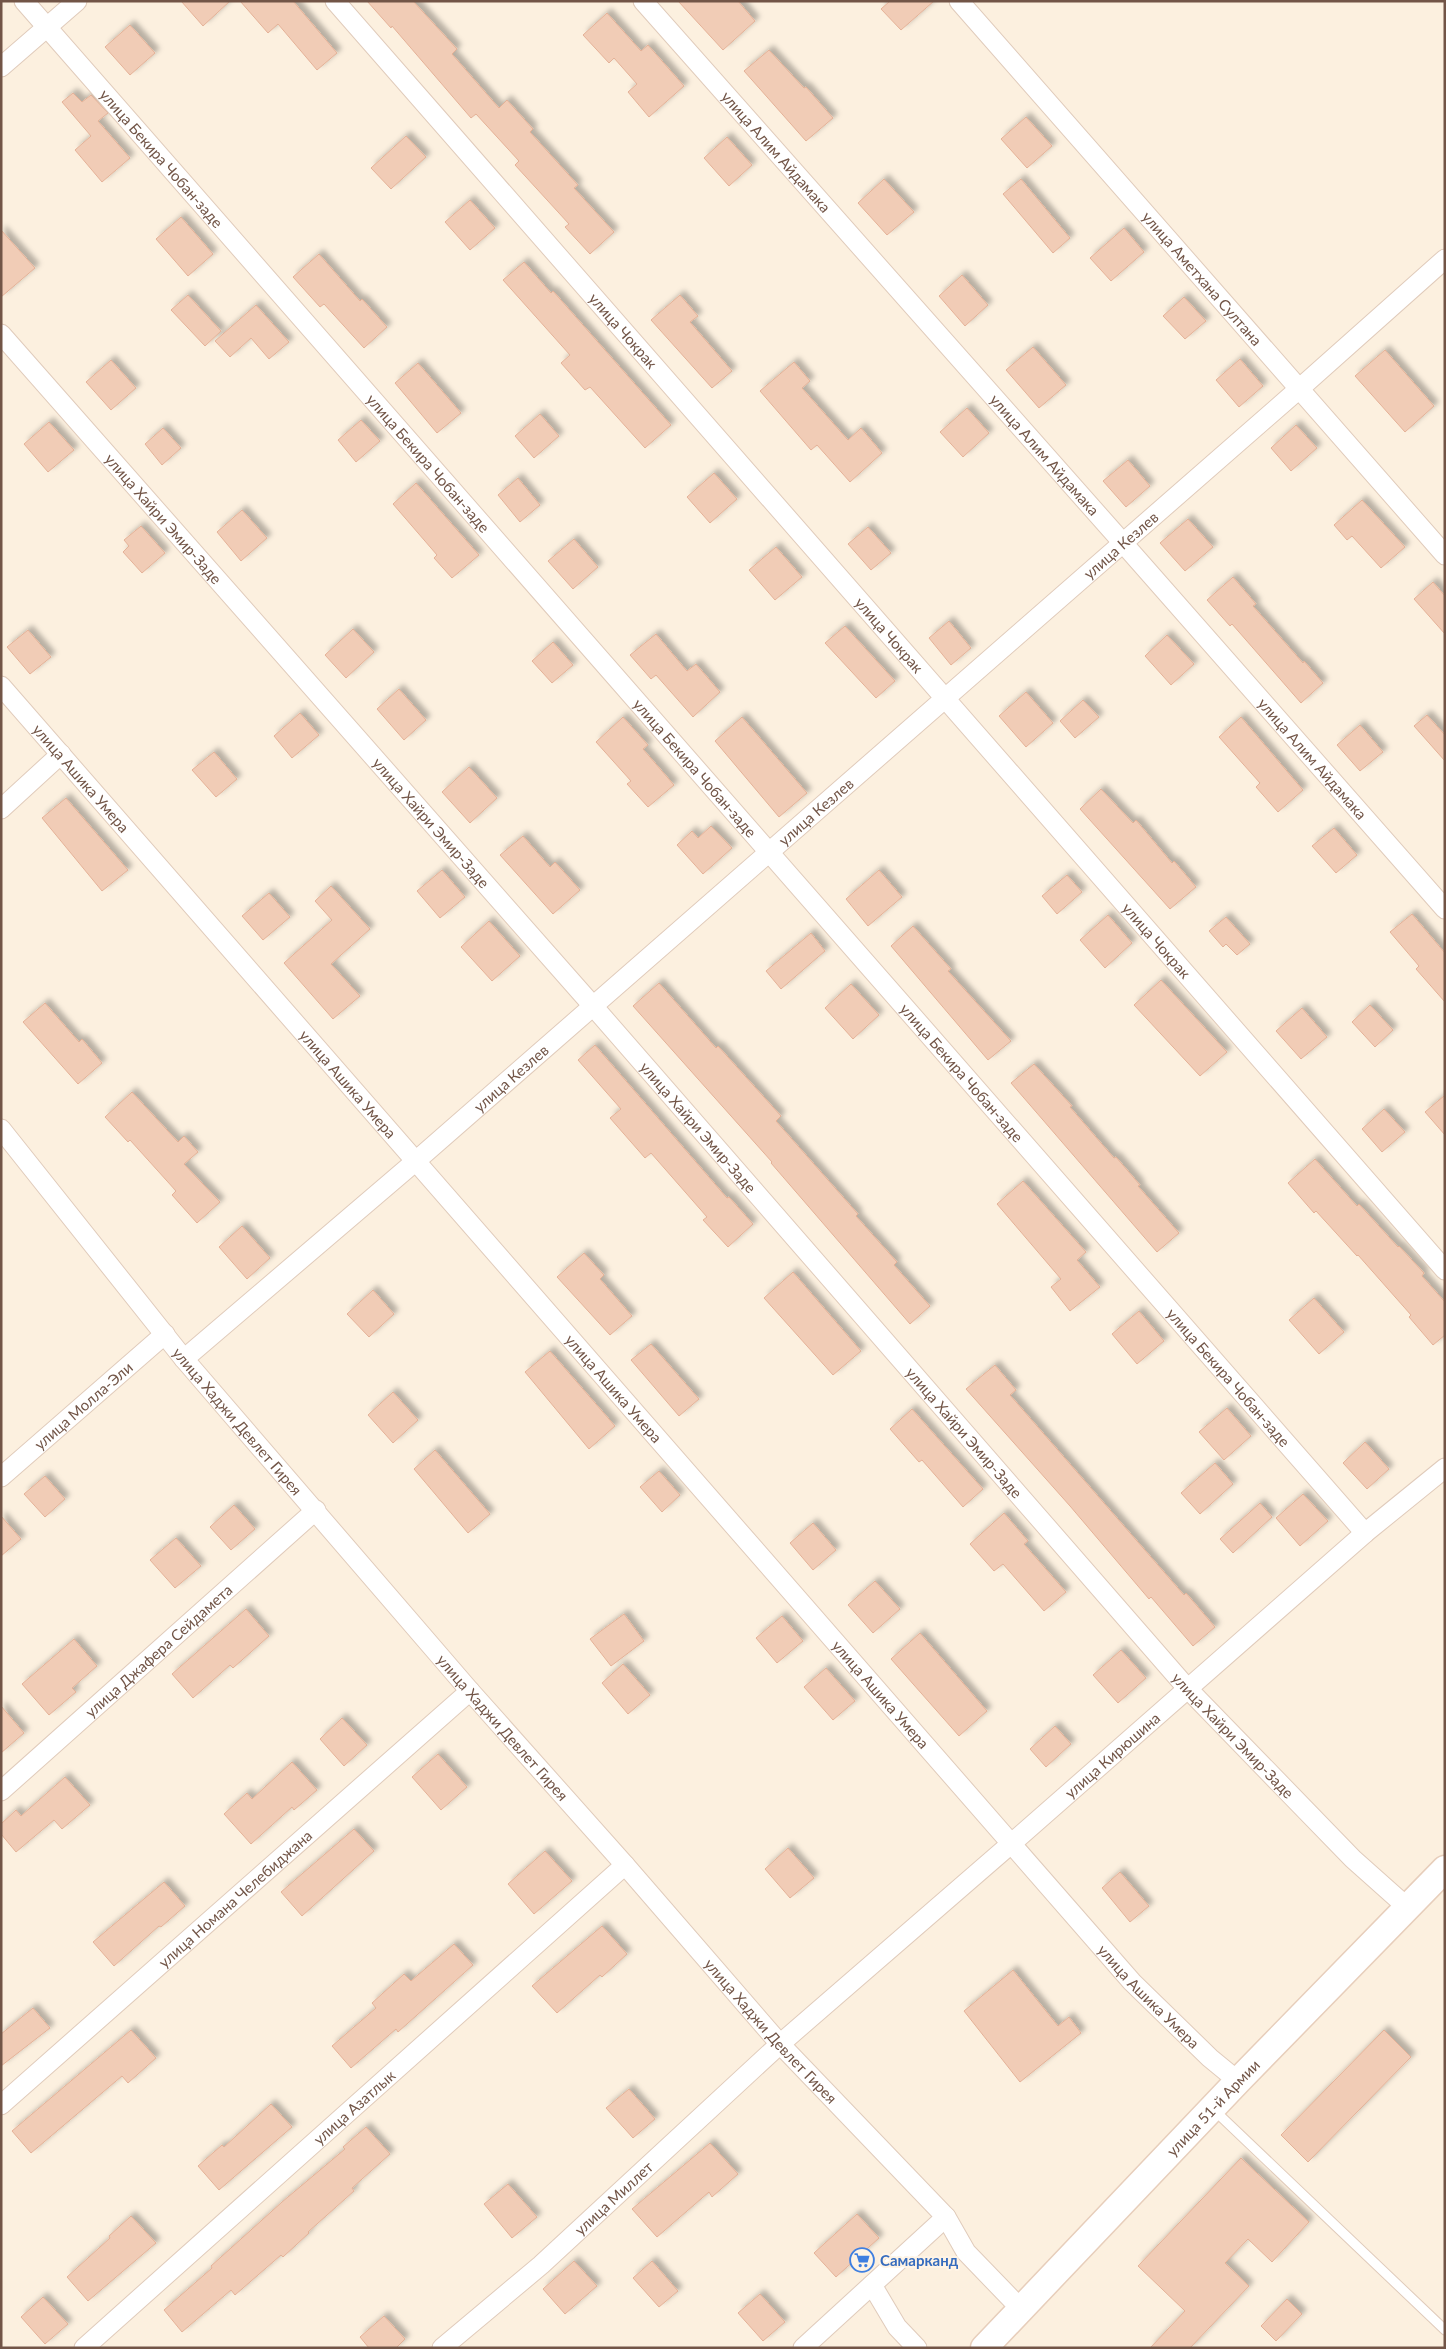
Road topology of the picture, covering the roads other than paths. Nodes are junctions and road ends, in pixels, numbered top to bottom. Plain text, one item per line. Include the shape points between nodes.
1 (24, 1) edge
2 (77, 1) edge
3 (335, 1) edge
4 (643, 1) edge
5 (959, 1) edge
6 (46, 27) junction
7 (1, 67) edge
8 (1445, 259) edge
9 (1, 334) edge
10 (1299, 389) junction
11 (1123, 543) junction
12 (1445, 555) edge
13 (1, 686) edge
14 (944, 700) junction
15 (61, 754) junction
16 (1, 809) edge
17 (768, 852) junction
18 (1445, 909) edge
19 (593, 1006) junction
20 (1, 1129) edge
21 (417, 1160) junction
22 (1445, 1270) edge
23 (165, 1334) junction
24 (184, 1359) junction
25 (1445, 1468) edge
26 (1, 1477) edge
27 (316, 1510) junction
28 (1365, 1533) junction
29 (1187, 1688) junction
30 (470, 1691) junction
31 (1, 1791) edge
32 (1012, 1843) junction
33 (625, 1865) junction
34 (1445, 1869) edge
35 (1408, 1908) junction
36 (780, 2044) junction
37 (1238, 2081) junction
38 (1, 2105) edge
39 (1212, 2108) junction
40 (946, 2217) junction
41 (872, 2285) junction
42 (1021, 2309) junction
43 (1445, 2330) edge
44 (84, 2348) edge
45 (442, 2348) edge
46 (803, 2348) edge
47 (917, 2348) edge
48 (984, 2348) edge

1 - 6 street, улица Бекира Чобан-заде
2 - 6 street
3 - 14 street, улица Чокрак
4 - 11 street, улица Алим Айдамака
5 - 10 street, улица Аметхана Султана
6 - 7 street
6 - 17 street, улица Бекира Чобан-заде
8 - 10 street, улица Кезлев
9 - 19 street, улица Хайри Эмир-Заде
10 - 11 street, улица Кезлев
10 - 12 street, улица Аметхана Султана
11 - 14 street, улица Кезлев
11 - 18 street, улица Алим Айдамака
13 - 15 street, улица Ашика Умера
14 - 17 street, улица Кезлев
14 - 22 street, улица Чокрак
15 - 16 street
15 - 21 street, улица Ашика Умера
17 - 19 street, улица Кезлев
17 - 28 street, улица Бекира Чобан-заде
19 - 21 street, улица Кезлев
19 - 29 street, улица Хайри Эмир-Заде
20 - 23 street, улица Хаджи Девлет Гирея
21 - 24 street, улица Кезлев
21 - 32 street, улица Ашика Умера
23 - 24 street, улица Хаджи Девлет Гирея
23 - 26 street, улица Молла-Эли
24 - 27 street, улица Хаджи Девлет Гирея
25 - 28 street, улица Кирюшина
27 - 30 street, улица Хаджи Девлет Гирея
27 - 31 street, улица Джафера Сейдамета
28 - 29 street, улица Кирюшина
29 - 32 street, улица Кирюшина
29 - 35 street, улица Хайри Эмир-Заде via 1353,1859
30 - 33 street, улица Хаджи Девлет Гирея
30 - 38 street, улица Номана Челебиджана
32 - 36 street, улица Кирюшина
32 - 37 street, улица Ашика Умера via 1132,1982
33 - 36 street, улица Хаджи Девлет Гирея
33 - 44 street, улица Азатлык
34 - 35 main road, улица 51-й Армии
35 - 37 main road, улица 51-й Армии
36 - 40 street, улица Хаджи Девлет Гирея
36 - 45 street, улица Миллет via 541,2265
37 - 39 main road, улица 51-й Армии
39 - 42 main road, улица 51-й Армии
39 - 43 lane
40 - 41 street
40 - 42 street, улица Хаджи Девлет Гирея via 966,2252
41 - 46 street
41 - 47 street via 897,2327
42 - 48 main road, улица 51-й Армии

